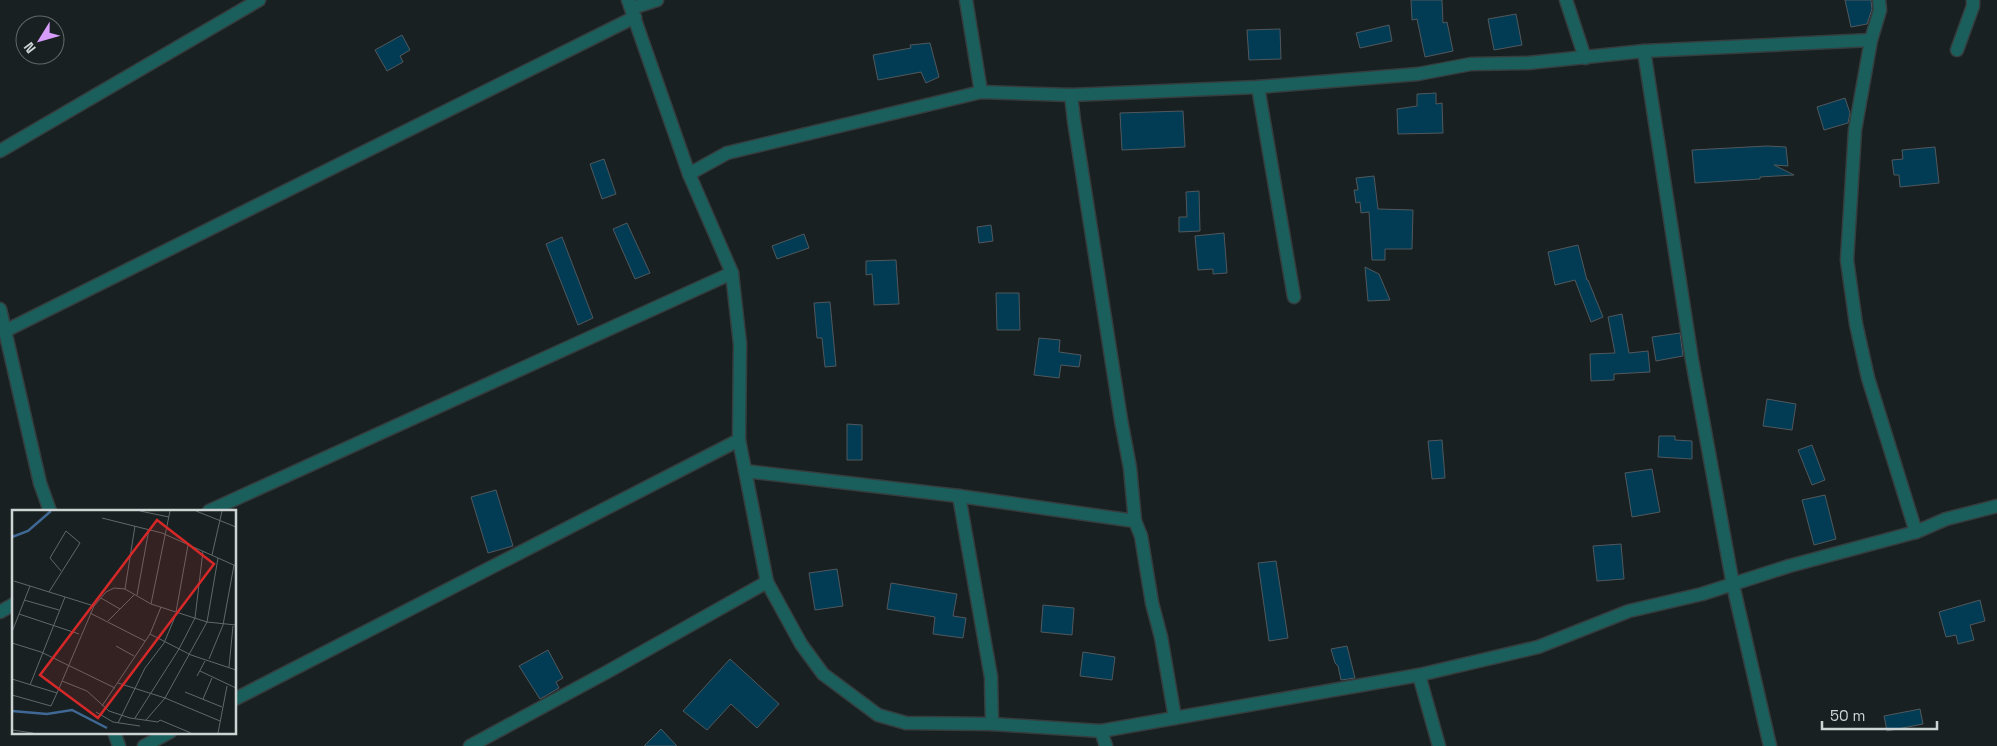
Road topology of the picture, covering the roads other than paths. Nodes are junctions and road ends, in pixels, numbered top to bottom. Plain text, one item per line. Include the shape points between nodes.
1 (259, 0) edge
2 (657, 0) edge
3 (966, 0) edge
4 (1566, 0) edge
5 (1879, 0) edge
6 (1973, 0) edge
7 (632, 8) edge
8 (1871, 40) junction
9 (1957, 50) dead end
10 (1644, 51) junction
11 (1585, 58) junction
12 (1258, 87) junction
13 (981, 92) junction
14 (1071, 95) junction
15 (0, 151) edge
16 (689, 174) junction
17 (732, 272) junction
18 (1294, 297) dead end
19 (0, 309) edge
20 (5, 331) junction
21 (739, 440) junction
22 (745, 471) junction
23 (959, 496) junction
24 (1997, 506) edge
25 (50, 510) edge
26 (211, 510) edge
27 (1135, 521) junction
28 (1916, 532) junction
29 (767, 582) junction
30 (1733, 585) junction
31 (12, 605) edge
32 (0, 612) edge
33 (1419, 675) junction
34 (236, 698) edge
35 (1174, 718) junction
36 (992, 724) junction
37 (1101, 731) junction
38 (115, 734) edge
39 (166, 734) edge
40 (120, 746) edge
41 (144, 746) edge
42 (470, 746) edge
43 (1106, 746) edge
44 (1439, 746) edge
45 (1770, 746) edge

1 - 15 street
2 - 7 street
3 - 13 street
4 - 11 street
5 - 8 street via 1880,10
6 - 9 street via 1974,6
7 - 16 street
7 - 20 street
8 - 10 street
8 - 28 street via 1855,130 1848,260 1856,324 1868,378
10 - 11 street
10 - 30 street via 1692,360
11 - 12 street via 1471,64 1418,74
12 - 14 street
12 - 18 street
13 - 14 street
13 - 16 street via 728,153
14 - 27 street via 1130,468
16 - 17 street
17 - 21 street via 740,344
17 - 26 street
19 - 20 street
20 - 25 street via 40,483
21 - 22 street
21 - 34 street
22 - 23 street
22 - 29 street
23 - 27 street
23 - 36 street via 991,676
24 - 28 street via 1946,519
27 - 35 street via 1141,536 1161,637
28 - 30 street via 1789,566
29 - 36 street via 801,644 824,674 878,715 906,723
29 - 42 street
30 - 33 street via 1629,611 1538,647
30 - 45 street
31 - 32 street
33 - 35 street
33 - 44 street
35 - 37 street
36 - 37 street
37 - 43 street
38 - 40 street
39 - 41 street

